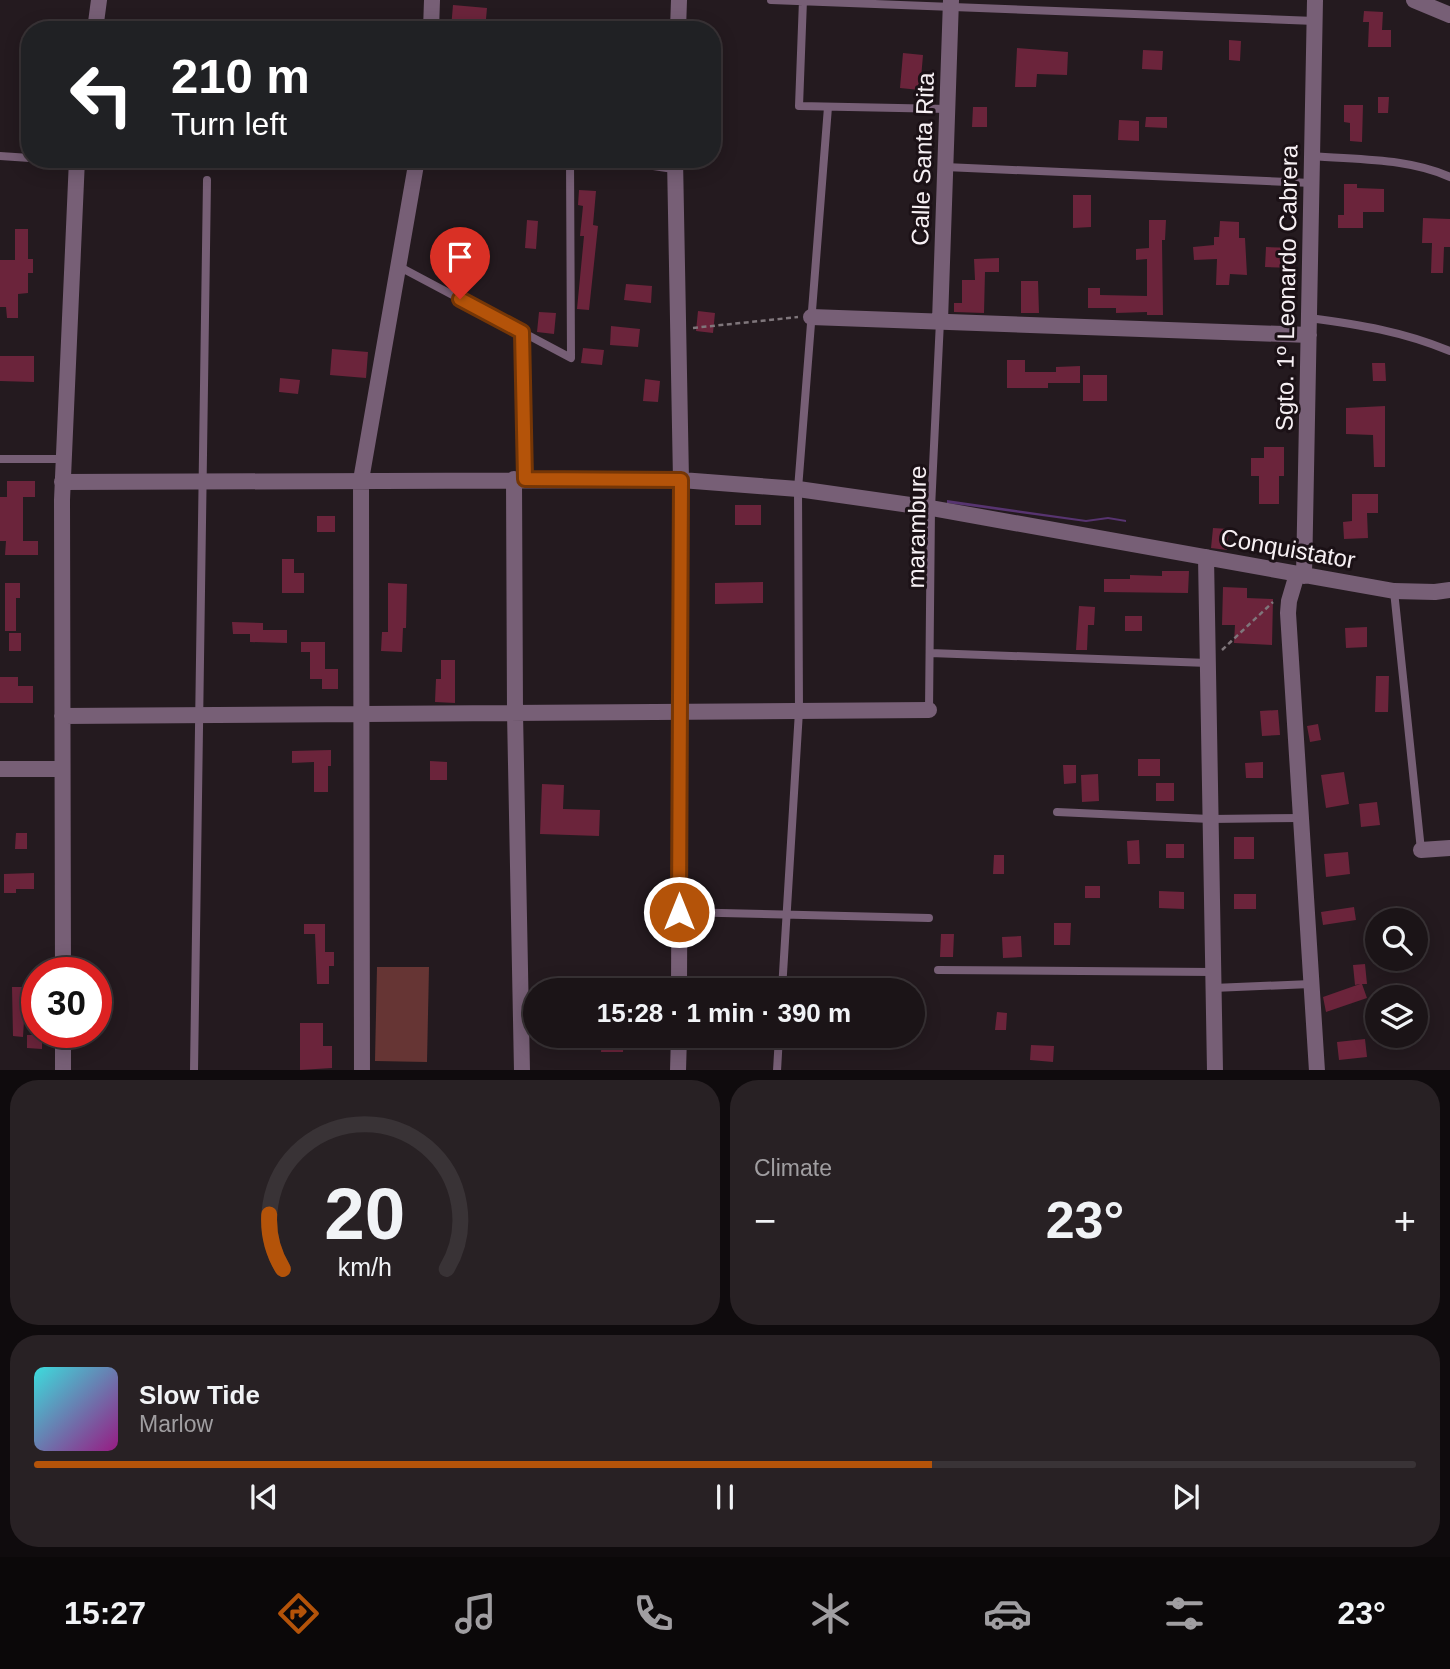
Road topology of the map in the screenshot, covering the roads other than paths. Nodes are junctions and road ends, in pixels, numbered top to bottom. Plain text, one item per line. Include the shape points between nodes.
1 (99, 0) edge
2 (432, 0) edge
3 (679, 0) edge
4 (771, 0) edge
5 (1315, 0) edge
6 (1414, 0) edge
7 (803, 1) edge
8 (951, 4) edge
9 (1450, 15) edge
10 (96, 21) edge
11 (431, 21) edge
12 (678, 21) edge
13 (1315, 21) junction
14 (828, 107) junction
15 (948, 109) junction
16 (0, 156) edge
17 (1312, 156) junction
18 (21, 157) edge
19 (946, 167) junction
20 (77, 168) edge
21 (415, 168) edge
22 (570, 168) edge
23 (675, 168) edge
24 (1450, 177) edge
25 (206, 180) dead end
26 (1312, 183) junction
27 (398, 267) junction
28 (807, 317) junction
29 (940, 321) junction
30 (1309, 326) junction
31 (522, 332) junction
32 (1450, 351) edge
33 (0, 459) edge
34 (64, 459) junction
35 (519, 479) junction
36 (361, 480) junction
37 (681, 480) junction
38 (203, 481) junction
39 (62, 482) junction
40 (798, 489) junction
41 (932, 508) junction
42 (1206, 557) junction
43 (1301, 575) junction
44 (1450, 590) edge
45 (1394, 591) junction
46 (930, 653) junction
47 (1212, 660) junction
48 (929, 710) joint
49 (799, 711) junction
50 (680, 712) junction
51 (515, 713) junction
52 (361, 714) junction
53 (199, 715) junction
54 (62, 716) junction
55 (0, 769) edge
56 (62, 769) junction
57 (1057, 812) dead end
58 (1300, 818) junction
59 (1210, 819) junction
60 (1450, 848) edge
61 (1421, 850) joint
62 (679, 912) junction
63 (786, 914) junction
64 (929, 918) dead end
65 (63, 957) edge
66 (938, 970) dead end
67 (679, 978) edge
68 (783, 978) edge
69 (1213, 980) junction
70 (1311, 985) junction
71 (63, 1048) edge
72 (678, 1048) edge
73 (778, 1048) edge
74 (63, 1070) edge
75 (194, 1070) edge
76 (362, 1070) edge
77 (522, 1070) edge
78 (678, 1070) edge
79 (776, 1070) edge
80 (1215, 1070) edge
81 (1317, 1070) edge

1 - 10 street
2 - 11 street
3 - 12 street
4 - 7 lane
5 - 13 street, Sgto. 1º Leonardo Cabrera
6 - 9 street
7 - 8 lane
7 - 14 lane via 799,106
8 - 13 lane
8 - 15 street, Calle Santa Rita
13 - 17 street, Sgto. 1º Leonardo Cabrera
14 - 15 lane
14 - 28 lane
15 - 19 street, Calle Santa Rita
16 - 18 lane
17 - 24 lane via 1403,164
17 - 26 street, Sgto. 1º Leonardo Cabrera
19 - 26 lane
19 - 29 street, Calle Santa Rita
20 - 34 street
21 - 27 street
22 - 31 lane via 571,358
23 - 37 street
25 - 38 lane
26 - 30 street, Sgto. 1º Leonardo Cabrera
27 - 31 lane
27 - 36 street
28 - 29 street
28 - 40 lane
29 - 30 street
29 - 41 lane
30 - 32 lane via 1377,327
30 - 43 street, Sgto. 1º Leonardo Cabrera
31 - 35 street
33 - 34 lane
34 - 39 street
35 - 36 street, Conquistator
35 - 37 street, Conquistator
35 - 51 street
36 - 38 street, Conquistator
36 - 52 street
37 - 40 street, Conquistator
37 - 50 street
38 - 39 street, Conquistator
38 - 53 lane
39 - 54 street
40 - 41 street, Conquistator
40 - 49 lane
41 - 42 street, Conquistator
41 - 46 lane
42 - 43 street, Conquistator
42 - 47 street
43 - 45 street, Conquistator
43 - 58 street, Sgto. 1º Leonardo Cabrera via 1288,613
44 - 45 street, Conquistator
45 - 61 lane
46 - 47 lane
46 - 48 lane
47 - 59 street
48 - 49 street
49 - 50 street
49 - 63 lane
50 - 51 street
50 - 62 street
51 - 52 street
51 - 77 street
52 - 53 street
52 - 76 street
53 - 54 street
53 - 75 lane
54 - 56 street
55 - 56 street
56 - 65 street
57 - 59 lane
58 - 59 lane
58 - 70 street, Sgto. 1º Leonardo Cabrera
59 - 69 street
60 - 61 street
62 - 63 lane
62 - 67 street
63 - 64 lane
63 - 68 lane
66 - 69 lane
69 - 70 lane
69 - 80 street
70 - 81 street, Sgto. 1º Leonardo Cabrera
71 - 74 street
72 - 78 street
73 - 79 lane

